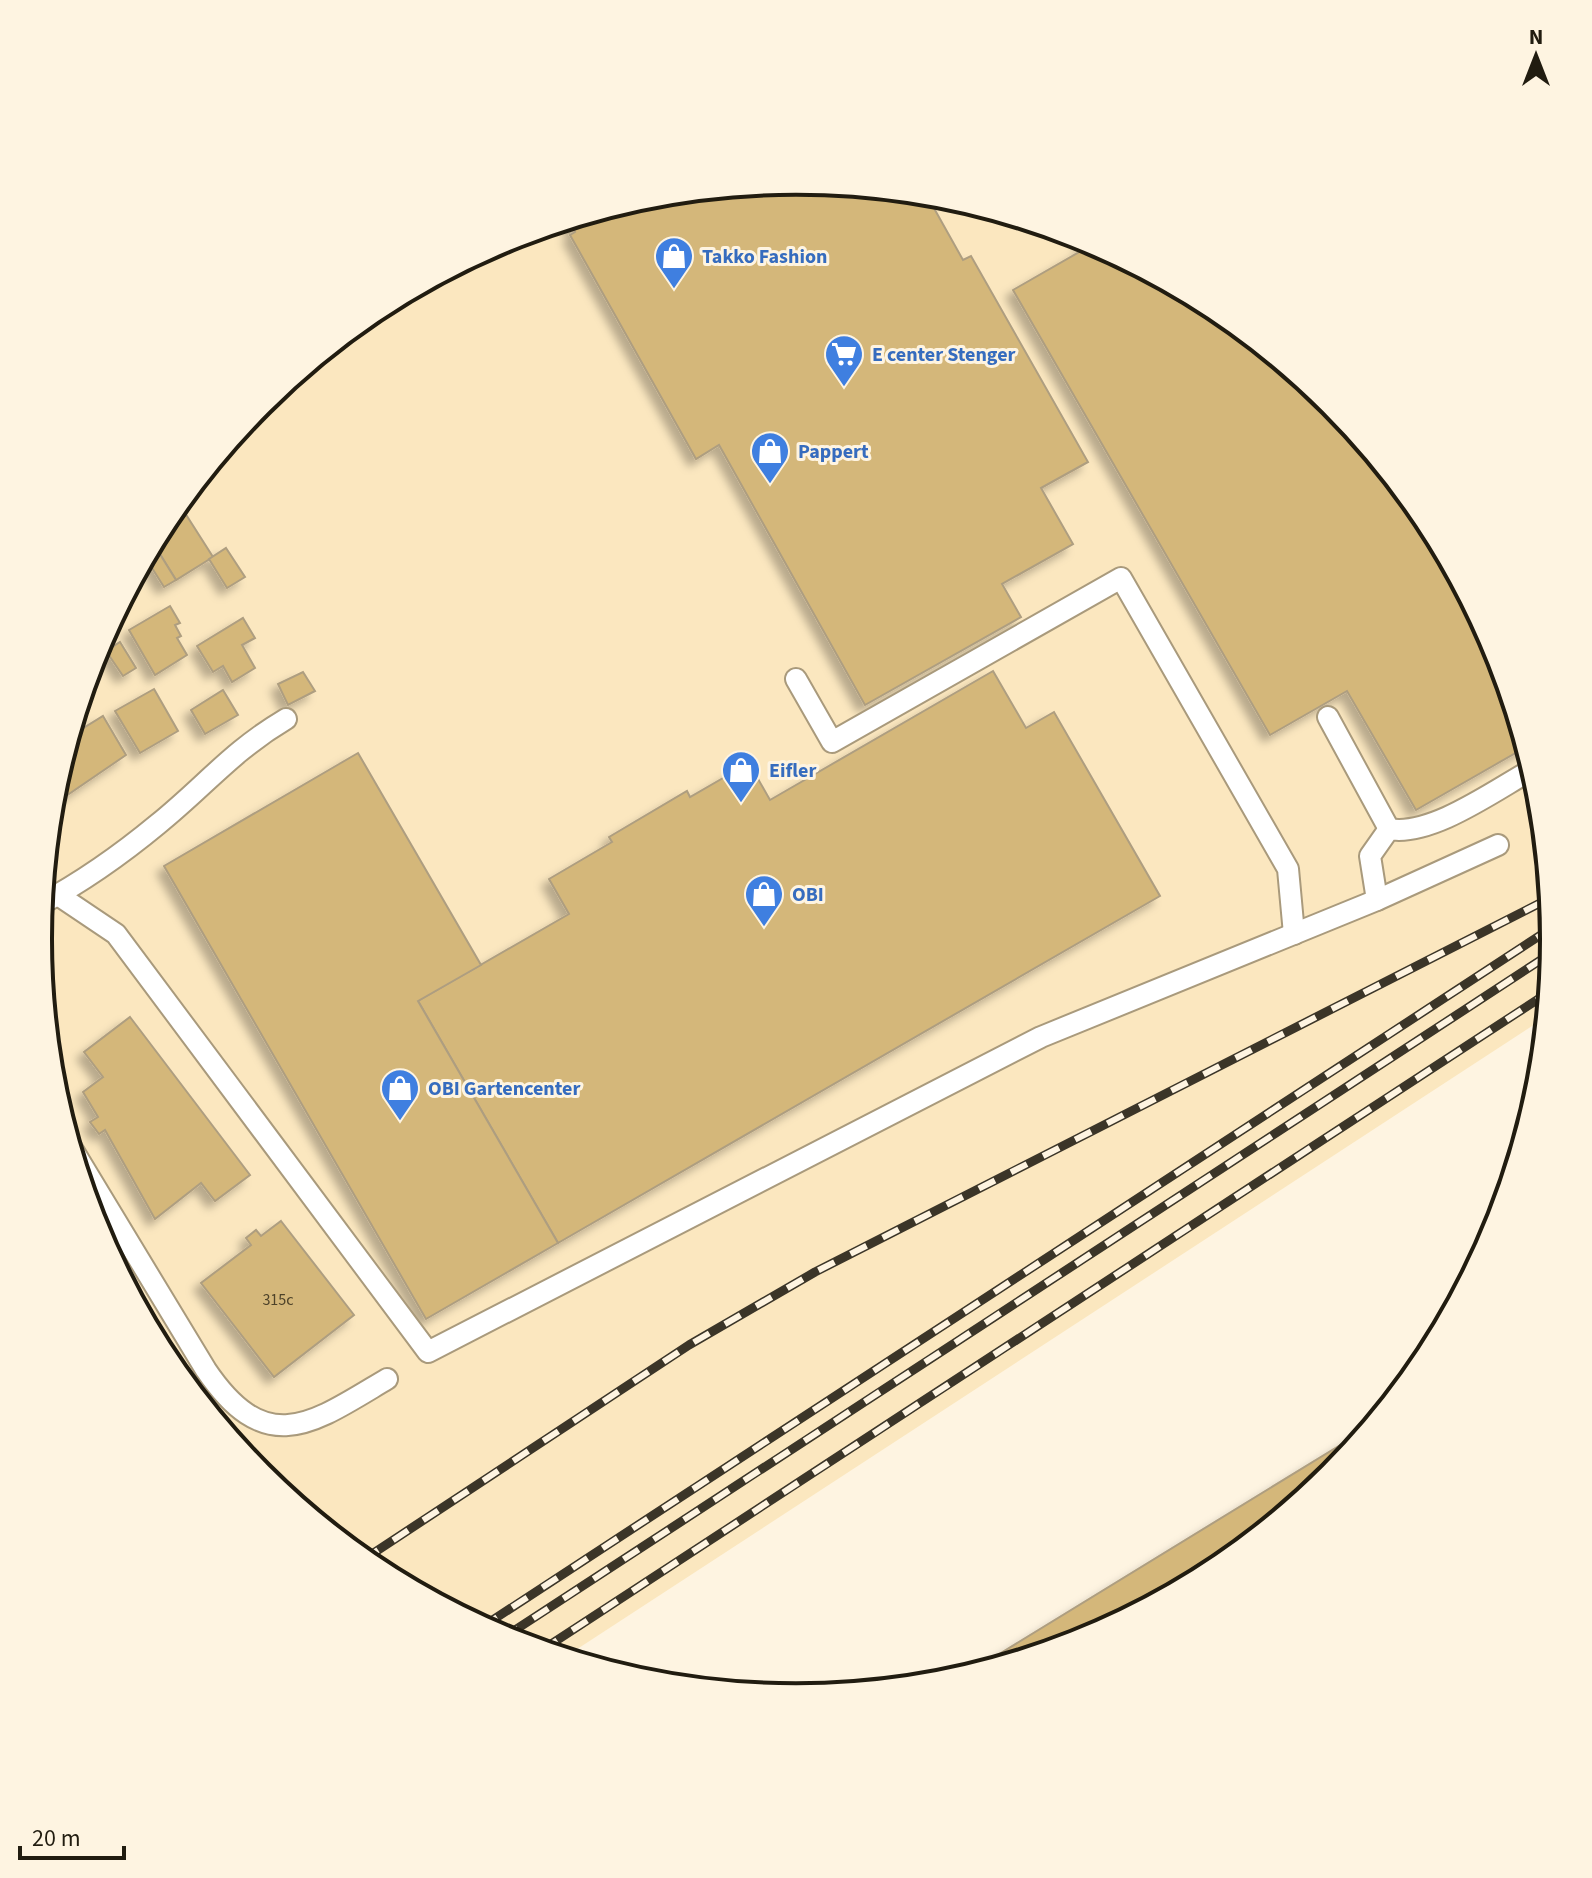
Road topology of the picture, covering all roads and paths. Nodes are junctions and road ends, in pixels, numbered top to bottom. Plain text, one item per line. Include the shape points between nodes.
1 (796, 679) dead end
2 (1328, 717) dead end
3 (286, 719) dead end
4 (1522, 775) edge
5 (1389, 829) junction
6 (1498, 845) dead end
7 (54, 896) edge
8 (1377, 900) junction
9 (54, 901) edge
10 (1294, 934) junction
11 (93, 1184) edge
12 (387, 1379) dead end

1 - 10 lane via 832,742 1121,578 1288,869
2 - 5 lane
3 - 7 lane via 217,767 160,823
4 - 5 lane via 1406,833
5 - 8 lane via 1370,856
6 - 8 lane
8 - 10 lane
9 - 10 lane via 116,934 428,1352 1041,1037
11 - 12 lane via 206,1370 238,1409 261,1421 297,1426 320,1419

